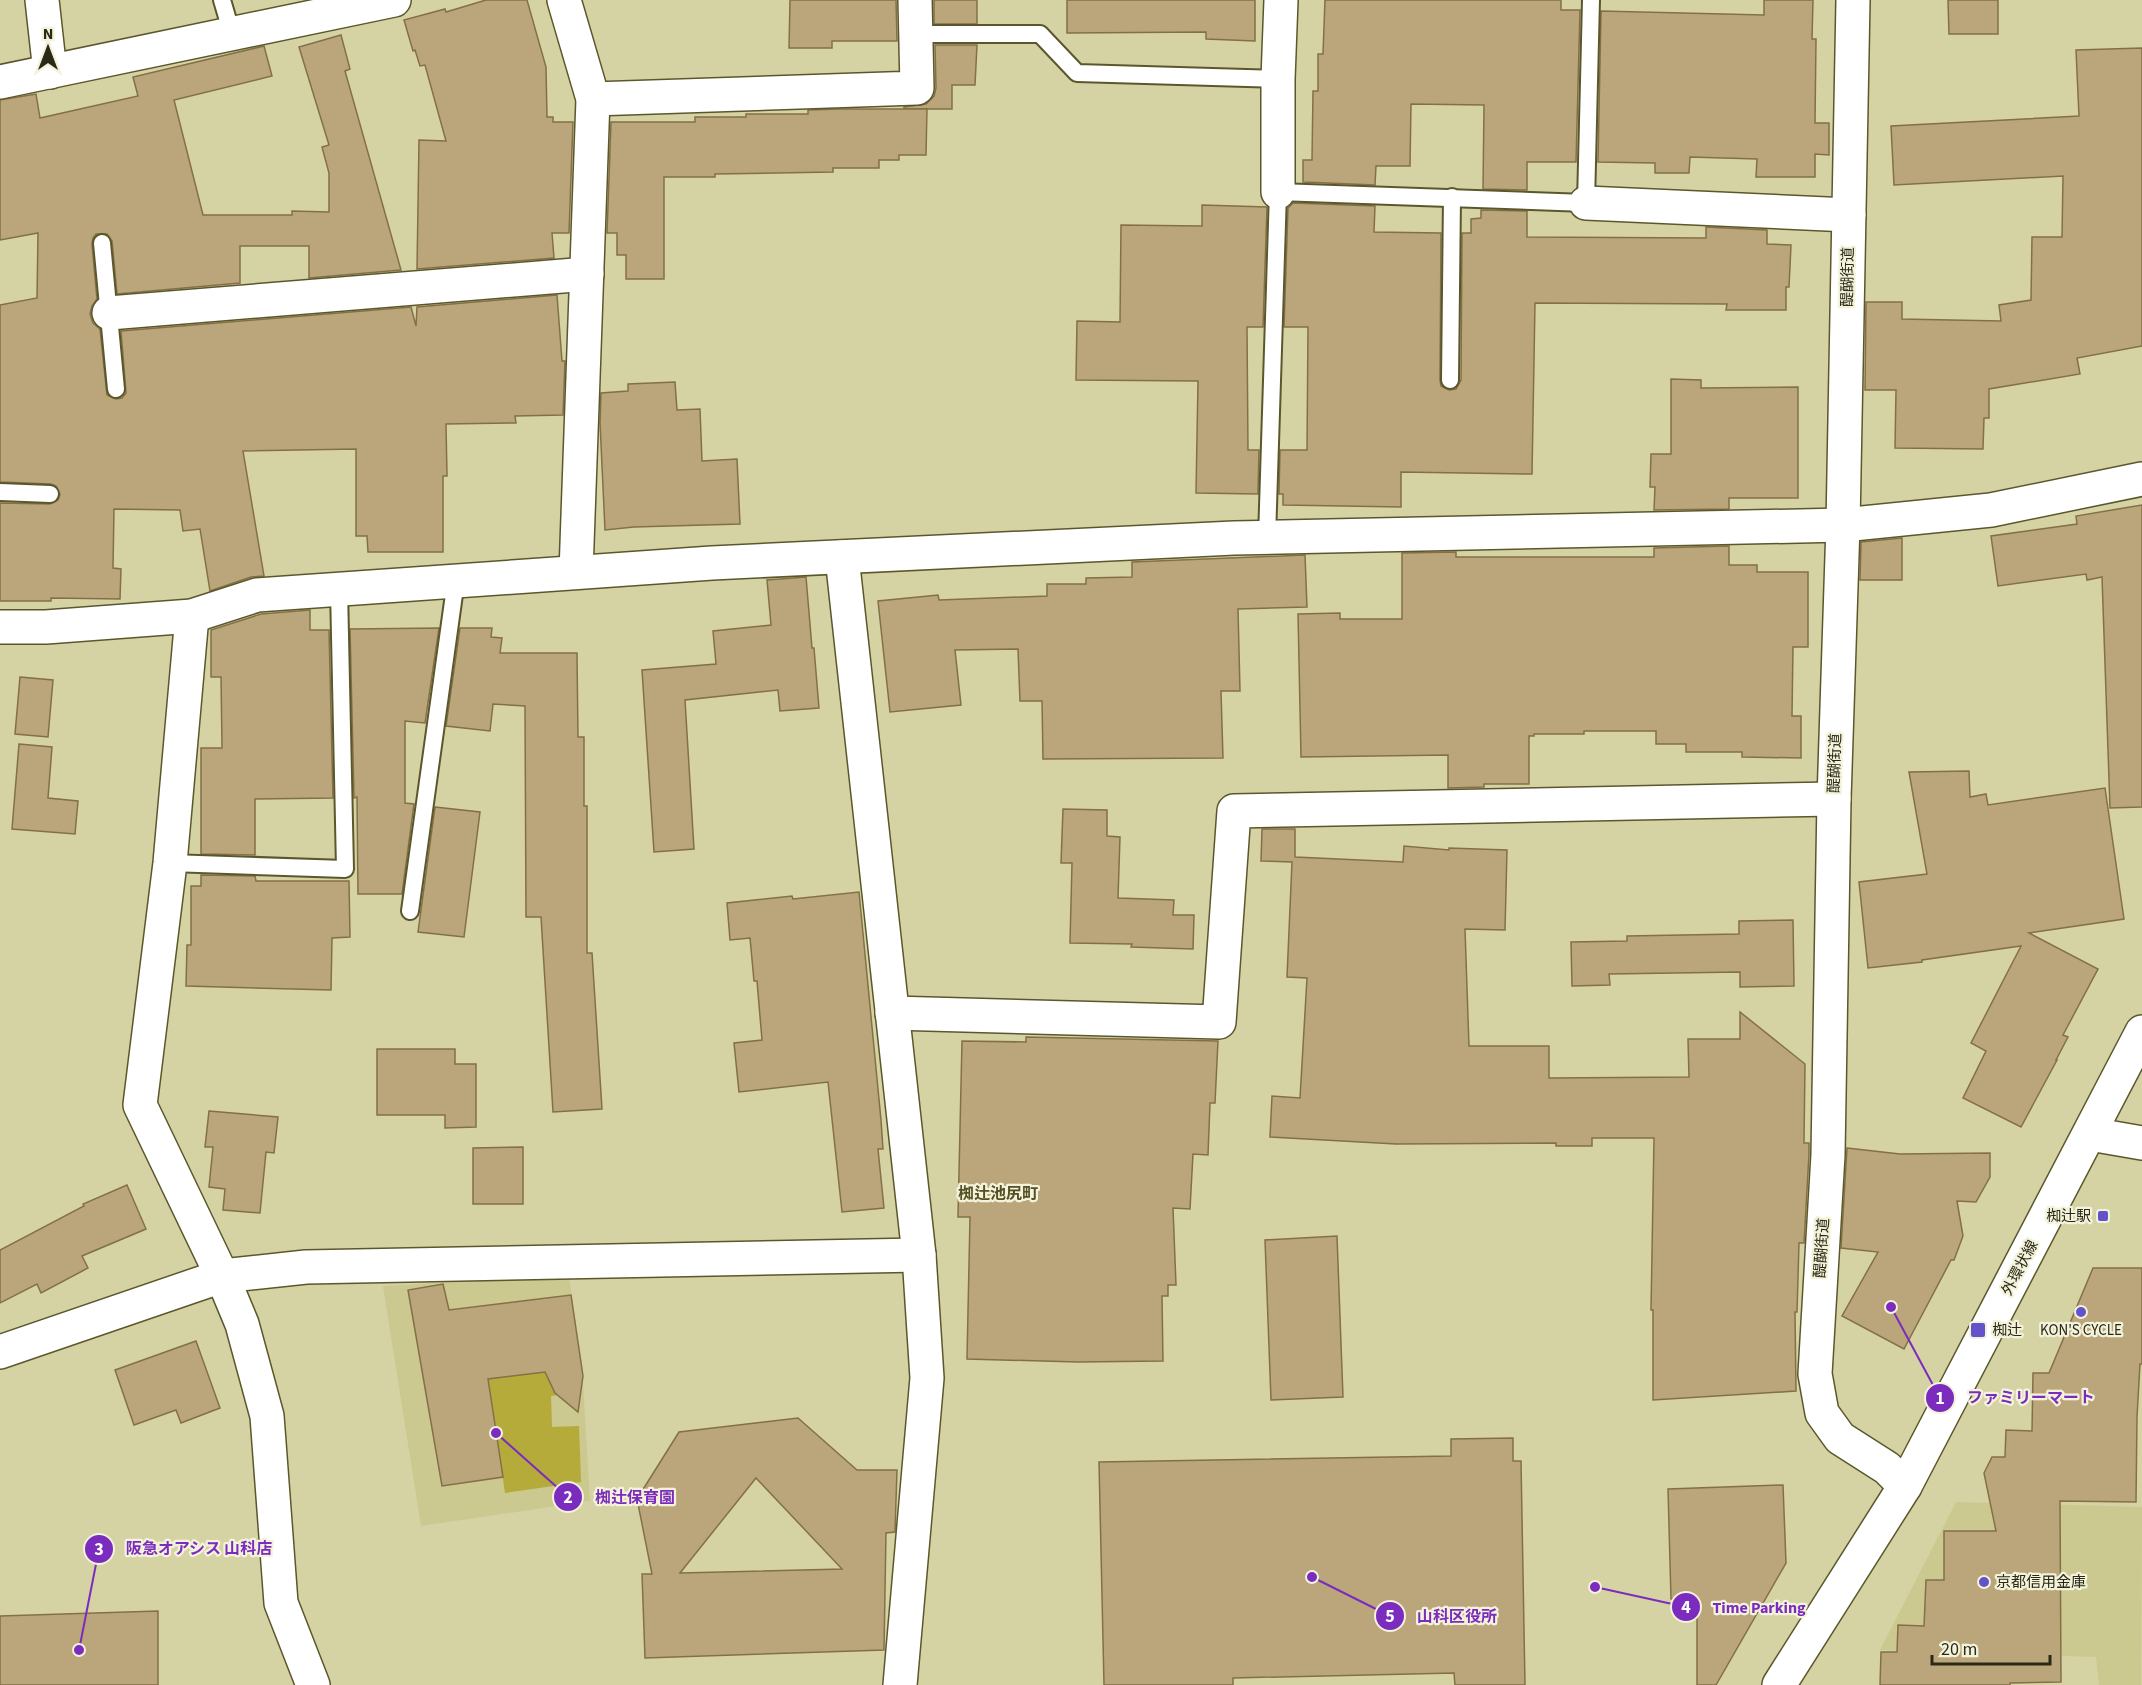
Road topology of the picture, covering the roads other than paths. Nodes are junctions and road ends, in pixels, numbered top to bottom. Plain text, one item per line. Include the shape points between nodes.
1 (42, 0) edge
2 (222, 0) edge
3 (394, 0) edge
4 (564, 0) edge
5 (915, 0) edge
6 (1281, 0) edge
7 (1591, 0) edge
8 (1853, 0) edge
9 (916, 33) junction
10 (232, 34) junction
11 (50, 72) junction
12 (1278, 79) junction
13 (0, 82) edge
14 (592, 99) junction
15 (1278, 192) junction
16 (1452, 197) junction
17 (1586, 203) junction
18 (1849, 215) junction
19 (102, 243) dead end
20 (587, 274) junction
21 (109, 314) junction
22 (1450, 380) dead end
23 (116, 389) dead end
24 (2142, 479) edge
25 (0, 492) edge
26 (50, 494) dead end
27 (1843, 525) junction
28 (1267, 538) junction
29 (842, 557) junction
30 (576, 572) junction
31 (456, 580) junction
32 (339, 589) junction
33 (192, 616) junction
34 (0, 627) edge
35 (1834, 799) junction
36 (171, 864) junction
37 (410, 911) dead end
38 (892, 1013) junction
39 (2142, 1032) edge
40 (2090, 1134) junction
41 (2142, 1143) edge
42 (919, 1255) junction
43 (222, 1276) junction
44 (0, 1352) edge
45 (1905, 1486) junction
46 (314, 1685) edge
47 (900, 1685) edge
48 (1779, 1685) edge

1 - 11 street
2 - 10 lane
3 - 10 street
4 - 14 street
5 - 9 street
6 - 12 street
7 - 17 lane
8 - 18 street, 醍醐街道
9 - 12 lane via 1040,34 1077,73
9 - 14 street via 917,88
10 - 11 street
11 - 13 street
12 - 15 street
14 - 20 street
15 - 16 lane
15 - 28 lane
16 - 17 lane
16 - 22 lane
17 - 18 street
18 - 27 street, 醍醐街道
19 - 21 lane
20 - 21 street
20 - 30 street
21 - 23 lane
24 - 27 street via 1991,510
25 - 26 lane
27 - 28 street
27 - 35 street, 醍醐街道
28 - 29 street
29 - 30 street
29 - 38 street
30 - 31 street
31 - 32 street
31 - 37 lane
32 - 33 street via 257,595
32 - 36 lane via 345,869
33 - 34 street
33 - 36 street
35 - 38 street via 1234,811 1219,1022
35 - 45 street, 醍醐街道 via 1828,1155 1815,1374 1822,1413 1840,1438 1887,1468
36 - 43 street via 140,1105
38 - 42 street
39 - 40 street, 外環状線
40 - 41 street
40 - 45 street, 外環状線
42 - 43 street via 306,1267
42 - 47 street via 927,1378
43 - 44 street
43 - 46 street via 242,1324 267,1416 281,1603
45 - 48 street, 外環状線

